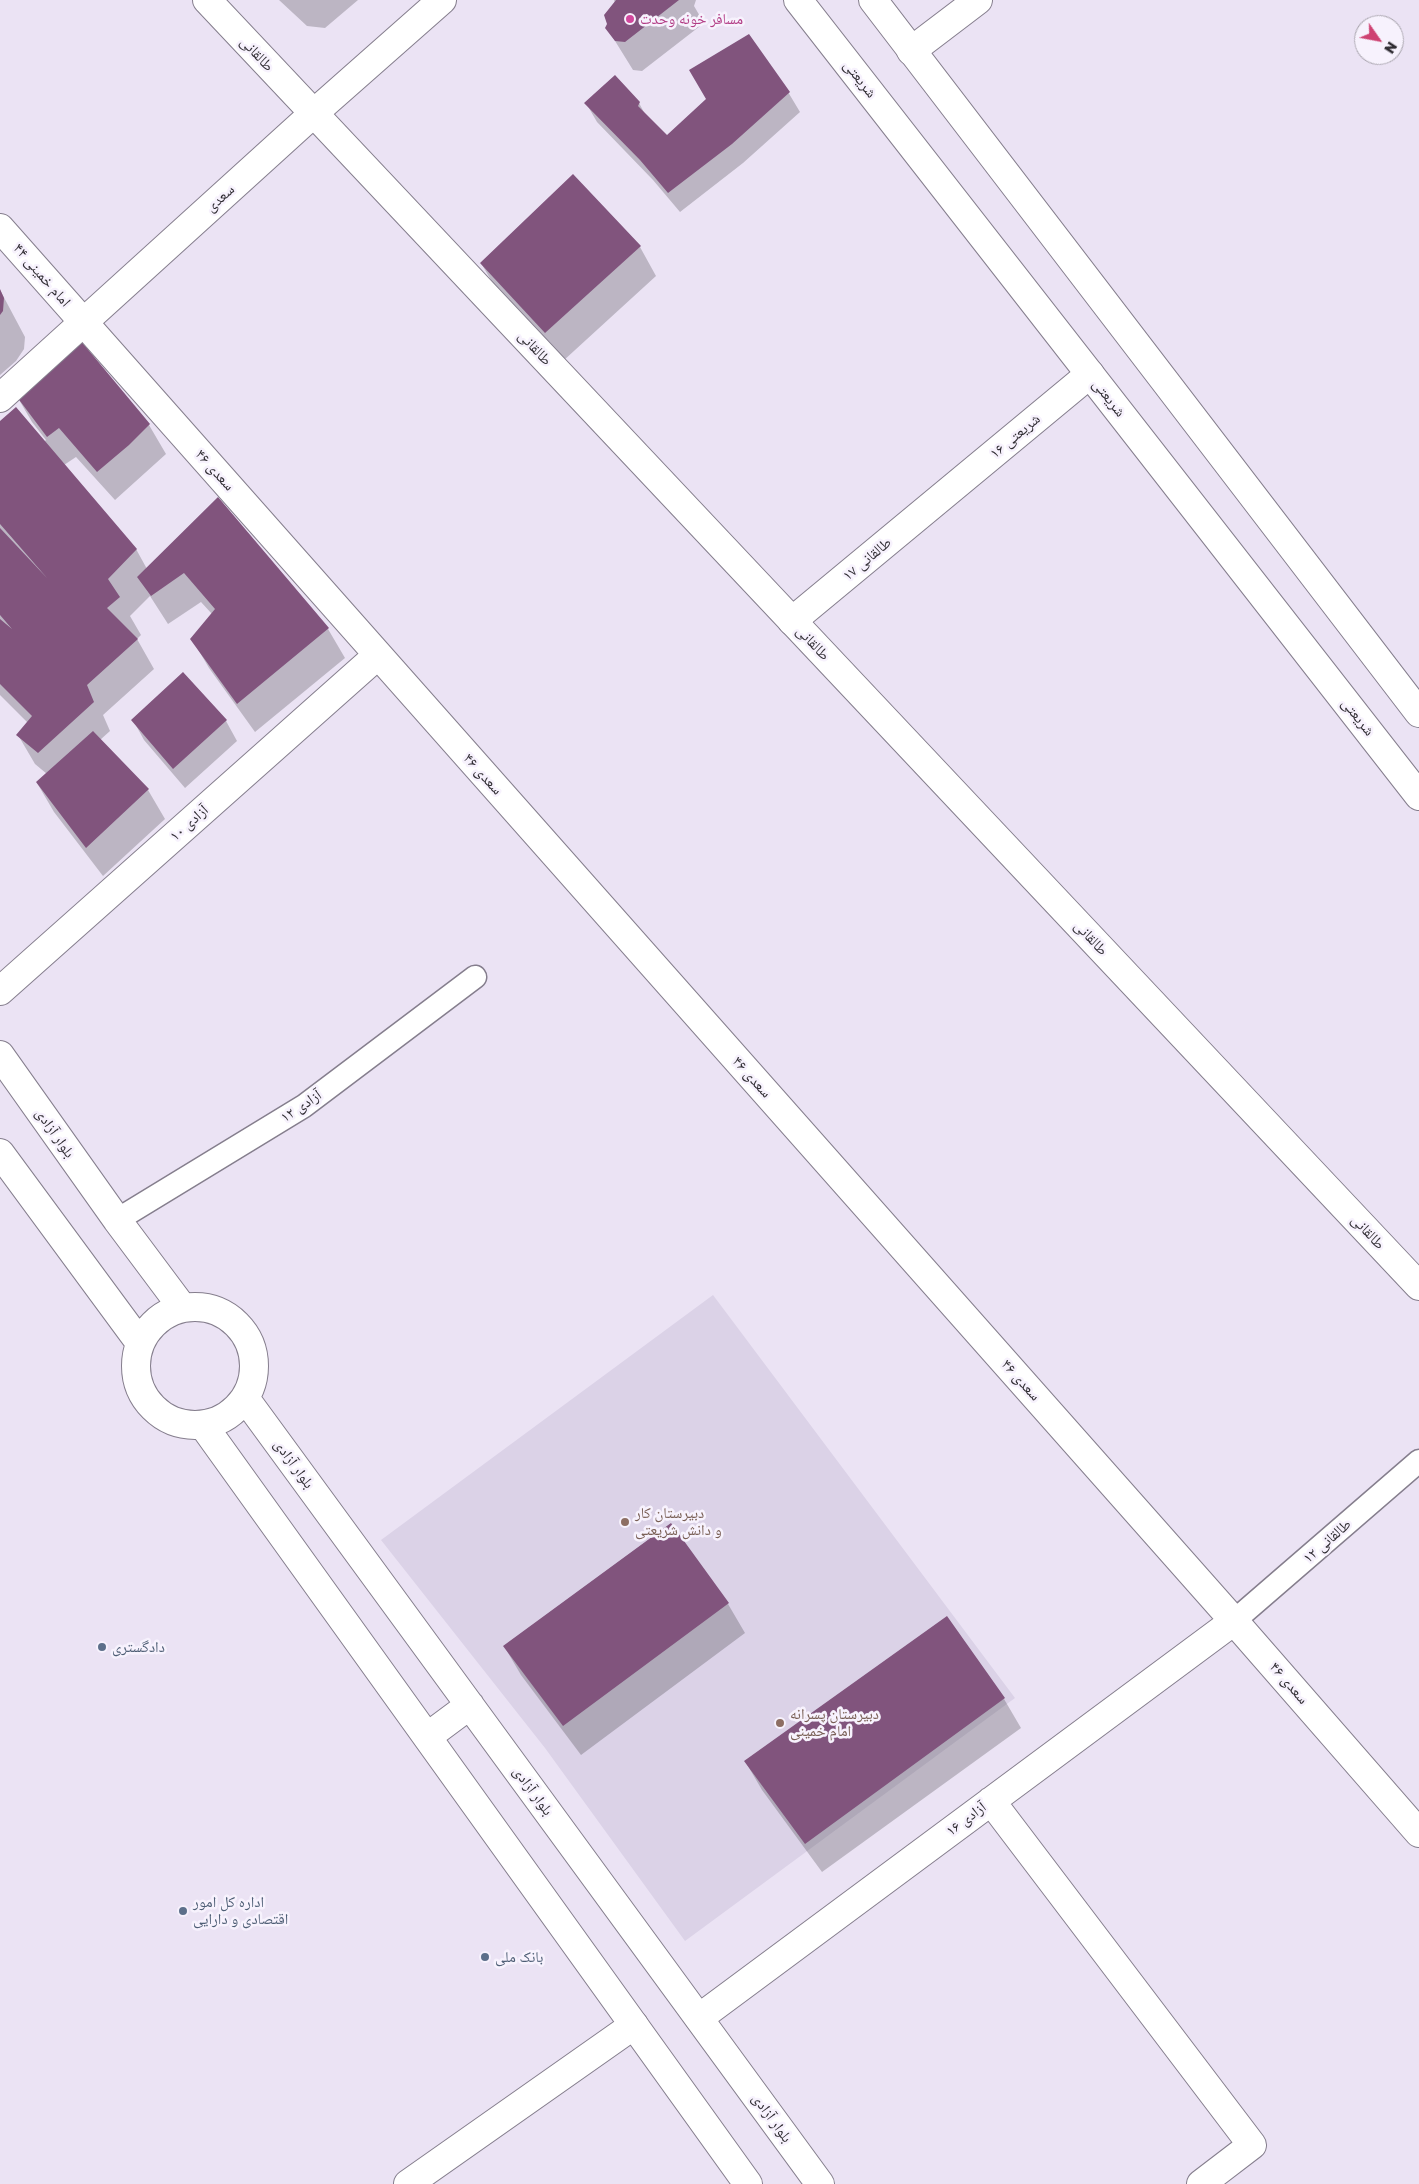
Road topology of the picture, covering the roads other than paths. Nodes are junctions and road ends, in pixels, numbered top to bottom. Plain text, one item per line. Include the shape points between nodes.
1 (207, 0) edge
2 (442, 0) edge
3 (798, 0) edge
4 (873, 0) edge
5 (978, 0) edge
6 (911, 51) junction
7 (314, 113) junction
8 (0, 228) edge
9 (84, 322) junction
10 (1090, 374) junction
11 (0, 398) edge
12 (941, 498) joint
13 (792, 621) junction
14 (378, 655) junction
15 (1419, 713) edge
16 (1419, 796) edge
17 (475, 977) dead end
18 (0, 991) edge
19 (0, 1055) edge
20 (0, 1153) edge
21 (117, 1220) junction
22 (1419, 1286) edge
23 (182, 1307) junction
24 (140, 1342) junction
25 (245, 1398) junction
26 (203, 1425) junction
27 (1419, 1461) edge
28 (1234, 1621) junction
29 (470, 1705) junction
30 (427, 1737) junction
31 (991, 1801) junction
32 (1419, 1832) edge
33 (698, 2018) junction
34 (634, 2025) junction
35 (408, 2184) edge
36 (748, 2184) edge
37 (820, 2184) edge
38 (1202, 2184) edge

1 - 7 street, طالقانی
2 - 7 street, سعدی
3 - 10 street, شریعتی
4 - 6 street
5 - 6 street
6 - 15 street
7 - 9 street, سعدی
7 - 13 street, طالقانی
8 - 9 street, امام خمینی ۴۴
9 - 11 street, سعدی
9 - 14 street, سعدی ۴۶
10 - 12 street, شریعتی ۱۶
10 - 16 street, شریعتی
12 - 13 street, طالقانی ۱۷
13 - 22 street, طالقانی
14 - 18 street, آزادی ۱۰
14 - 28 street, سعدی ۴۶
17 - 21 lane, آزادی ۱۲ via 304,1106
19 - 21 street, بلوار آزادی
20 - 24 street
21 - 23 street, بلوار آزادی
23 - 24 street via 164,1315
23 - 25 street via 209,1308 230,1318 246,1334 254,1357 252,1380
24 - 26 street via 136,1374 144,1397 159,1413 180,1424
25 - 26 street via 225,1417
25 - 29 street, بلوار آزادی
26 - 30 street
27 - 28 lane, طالقانی ۱۲
28 - 31 street, آزادی ۱۶
28 - 32 street, سعدی ۴۶
29 - 30 street
29 - 33 street, بلوار آزادی
30 - 34 street
31 - 33 street, آزادی ۱۶
31 - 38 street via 1252,2145
33 - 37 street, بلوار آزادی
34 - 35 street
34 - 36 street

